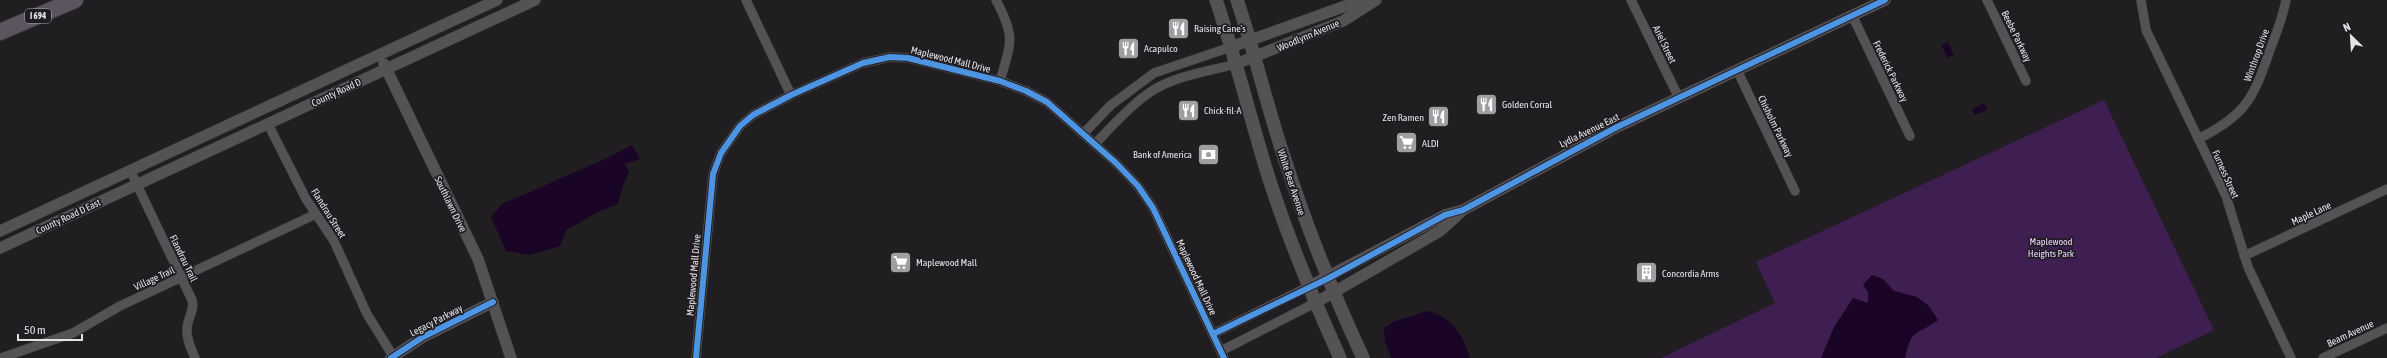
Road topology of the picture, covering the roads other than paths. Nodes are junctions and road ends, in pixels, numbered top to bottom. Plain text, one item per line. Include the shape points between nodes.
1 (75, 0) edge
2 (496, 0) edge
3 (535, 0) edge
4 (746, 0) edge
5 (996, 0) edge
6 (1216, 0) edge
7 (1237, 0) edge
8 (1362, 0) edge
9 (1376, 0) edge
10 (1632, 0) edge
11 (1884, 0) edge
12 (1987, 0) edge
13 (2141, 0) edge
14 (2286, 0) edge
15 (1852, 15) junction
16 (0, 32) edge
17 (1250, 41) junction
18 (1231, 47) junction
19 (380, 55) junction
20 (1255, 57) junction
21 (1236, 64) junction
22 (386, 70) junction
23 (1737, 70) junction
24 (1000, 81) junction
25 (2026, 81) dead end
26 (791, 94) junction
27 (1679, 98) junction
28 (268, 124) junction
29 (1083, 134) junction
30 (1910, 136) dead end
31 (2198, 139) junction
32 (1095, 144) junction
33 (130, 170) junction
34 (136, 185) junction
35 (2387, 190) edge
36 (1795, 191) dead end
37 (1463, 210) junction
38 (316, 214) junction
39 (0, 231) edge
40 (0, 248) edge
41 (2244, 256) junction
42 (180, 278) junction
43 (1327, 279) junction
44 (1308, 287) junction
45 (1333, 294) junction
46 (492, 302) junction
47 (1315, 303) junction
48 (2387, 328) edge
49 (1213, 334) junction
50 (1222, 354) edge
51 (392, 357) edge
52 (1, 358) edge
53 (195, 358) edge
54 (511, 358) edge
55 (696, 358) edge
56 (1340, 358) edge
57 (1362, 358) edge
58 (2291, 358) edge
59 (2323, 358) edge

1 - 16 highway, I 694
2 - 19 street, County Road D
3 - 22 street, County Road D
4 - 26 street
5 - 24 street, Maplewood Mall Drive via 1010,32 1011,43
6 - 18 main road, White Bear Avenue
7 - 17 main road, White Bear Avenue
8 - 17 street, Woodlynn Avenue
9 - 20 street, Woodlynn Avenue via 1353,16
10 - 27 street, Ariel Street
11 - 15 street, Lydia Avenue East
12 - 25 street, Beebe Parkway
13 - 31 street, Furness Street via 2146,30
14 - 31 street, Winthrop Drive via 2254,93 2228,123
15 - 23 street, Lydia Avenue East
15 - 30 street, Frederick Parkway
17 - 18 street, Woodlynn Avenue
17 - 20 main road, White Bear Avenue
18 - 21 main road, White Bear Avenue
18 - 29 street via 1154,73 1111,105
19 - 22 street, Southlawn Drive
19 - 33 street, County Road D
20 - 21 street, Woodlynn Avenue
20 - 43 main road, White Bear Avenue via 1284,159
21 - 32 street via 1171,82 1147,94 1125,112
21 - 44 main road, White Bear Avenue via 1266,169
22 - 28 street, County Road D
22 - 46 street, Southlawn Drive via 478,259
23 - 27 street, Lydia Avenue East
23 - 36 street, Chisholm Parkway
24 - 26 street, Maplewood Mall Drive via 908,58 890,57 863,63
24 - 29 street, Maplewood Mall Drive via 1047,102
26 - 55 street, Maplewood Mall Drive via 753,115 740,126 721,153 713,174
27 - 37 street, Lydia Avenue East via 1564,153
28 - 34 street, County Road D
28 - 38 street, Flandrau Street
29 - 32 street, Maplewood Mall Drive
31 - 41 street, Furness Street via 2226,196
32 - 49 street, Maplewood Mall Drive via 1138,186 1153,208
33 - 34 street, Flandrau Trail
33 - 39 street, County Road D East
34 - 40 street, County Road D East
34 - 42 street, Flandrau Trail
35 - 41 street, Maple Lane
37 - 43 street, Lydia Avenue East via 1445,215
37 - 45 street, Lydia Avenue East via 1440,231
38 - 42 street, Village Trail
38 - 51 street, Flandrau Street via 334,241 367,314
41 - 58 street, Furness Street
42 - 52 street, Village Trail via 120,306 73,333
42 - 53 street, Flandrau Trail via 193,302 187,334
43 - 44 street, Lydia Avenue East
43 - 45 main road, White Bear Avenue
44 - 47 main road, White Bear Avenue
44 - 49 street
45 - 47 street, Lydia Avenue East
45 - 57 main road, White Bear Avenue
46 - 51 street, Legacy Parkway via 423,337
46 - 54 street, Southlawn Drive
47 - 50 street, Maplewood Mall Drive
47 - 56 main road, White Bear Avenue
48 - 59 street, Beam Avenue
49 - 50 street, Maplewood Mall Drive

